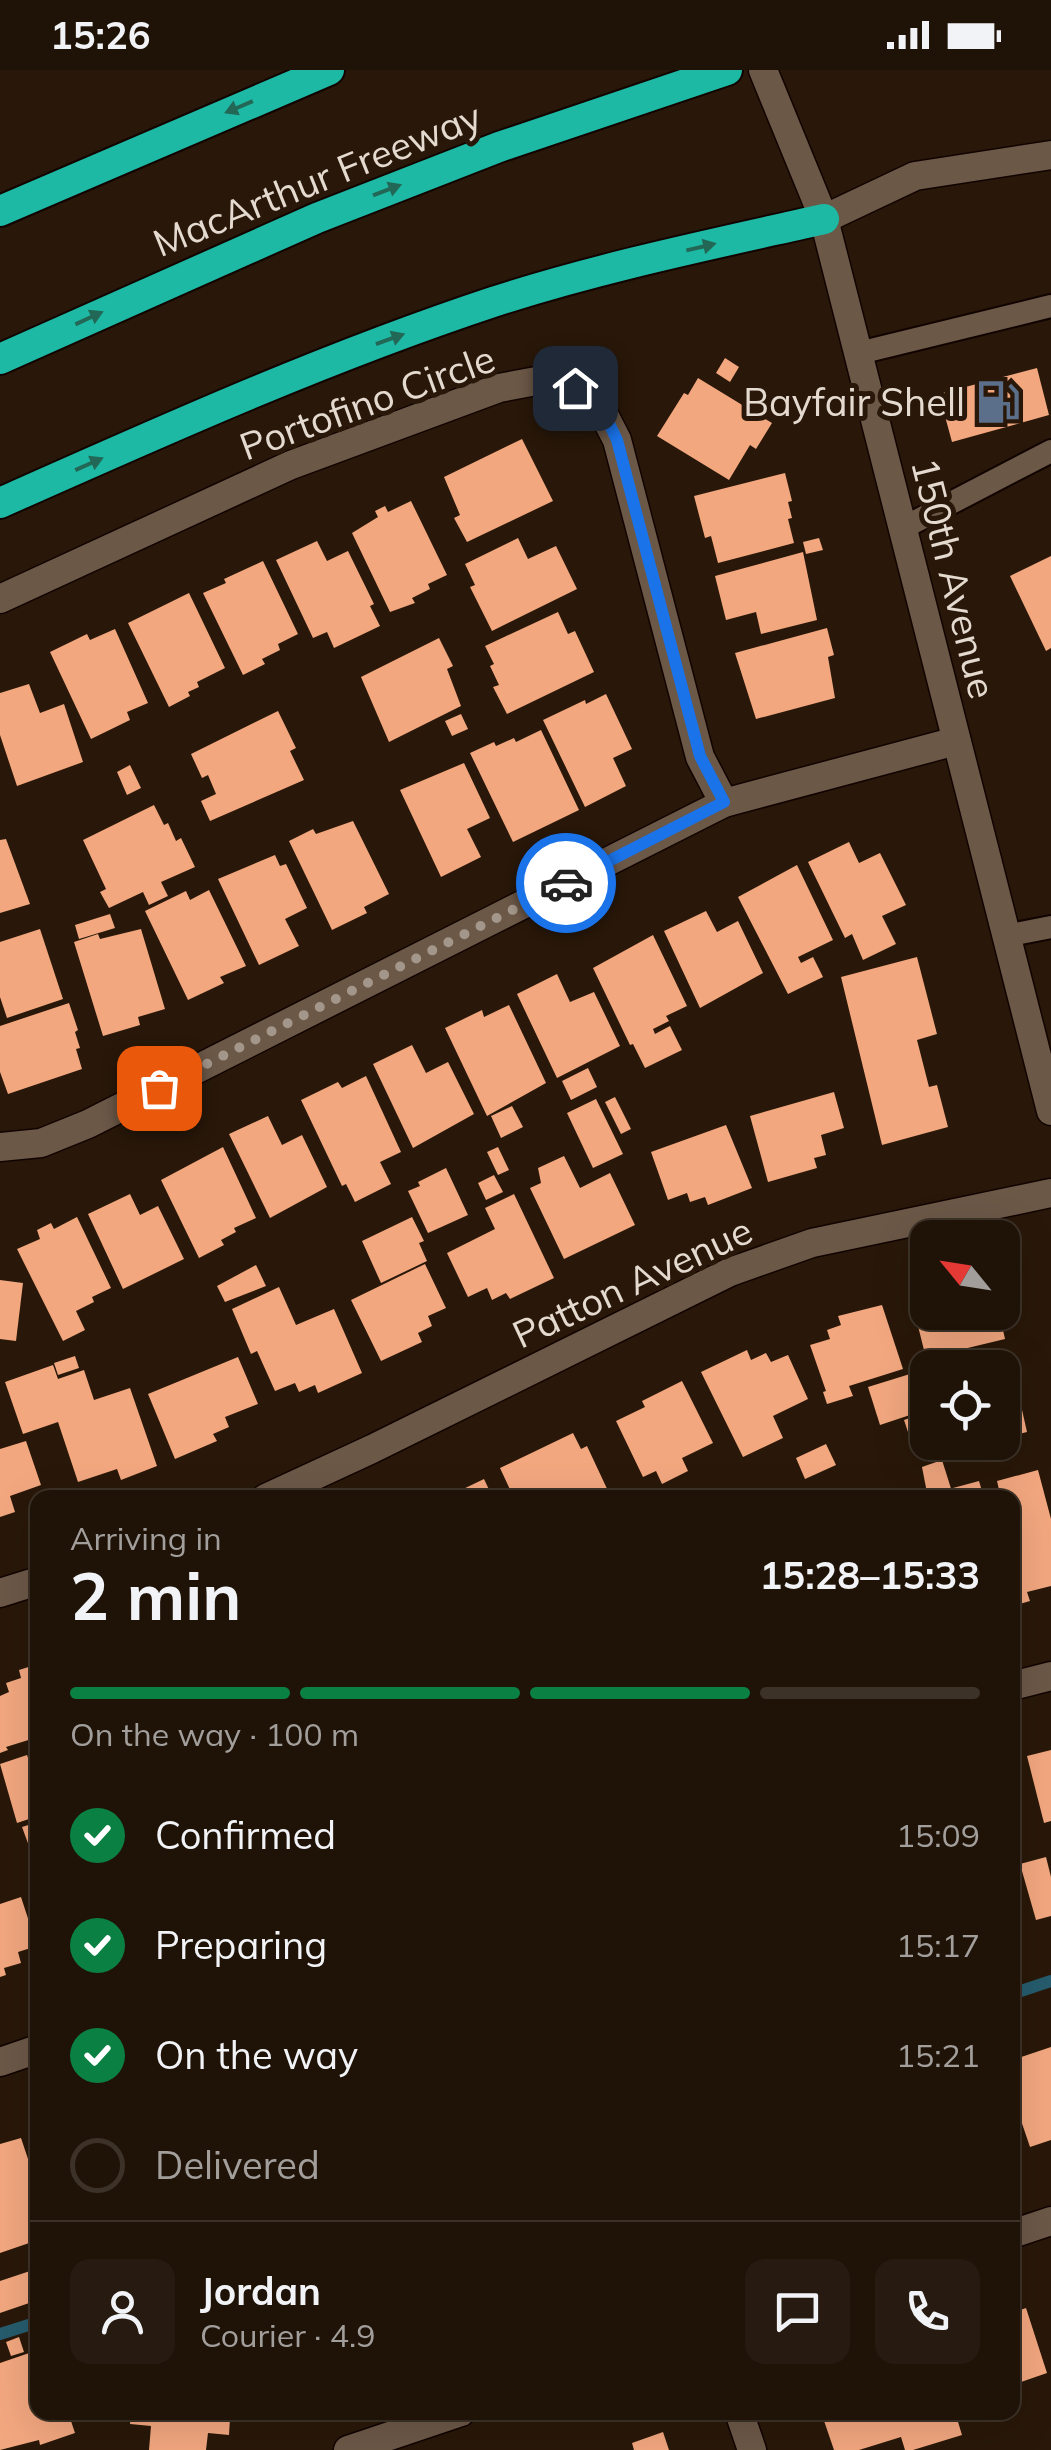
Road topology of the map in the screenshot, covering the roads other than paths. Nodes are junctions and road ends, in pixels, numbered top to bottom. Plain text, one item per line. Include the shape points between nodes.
1 (329, 70) edge
2 (727, 70) edge
3 (763, 70) edge
4 (1051, 155) edge
5 (0, 211) edge
6 (824, 219) junction
7 (1051, 306) edge
8 (858, 353) junction
9 (0, 359) edge
10 (1051, 451) edge
11 (0, 503) edge
12 (903, 528) junction
13 (0, 599) edge
14 (956, 741) junction
15 (724, 802) junction
16 (1051, 926) edge
17 (1005, 936) junction
18 (1045, 1066) edge
19 (1051, 1111) edge
20 (0, 1148) edge
21 (1051, 1194) edge
22 (283, 1490) edge
23 (30, 1583) edge
24 (0, 1594) edge
25 (1051, 1676) edge
26 (1020, 1684) edge
27 (30, 2052) edge
28 (0, 2062) edge
29 (1051, 2221) edge
30 (1020, 2231) edge
31 (438, 2420) edge
32 (742, 2420) edge
33 (348, 2450) edge
34 (752, 2450) edge

1 -> 5 highway
9 -> 2 highway, MacArthur Freeway via 317,218
3 - 6 street, 150th Avenue
4 - 6 street via 915,176
6 - 8 street, 150th Avenue
11 -> 6 highway via 277,382 493,302
7 - 8 lane
8 - 12 street, 150th Avenue
10 - 12 lane
12 - 14 street, 150th Avenue
13 - 15 street, Portofino Circle via 291,465 499,388 542,380 575,388 602,409 617,440 700,756
14 - 15 street
14 - 17 street, 150th Avenue
15 - 20 street via 88,1124 41,1143
16 - 17 lane
17 - 18 street, 150th Avenue
18 - 19 street, 150th Avenue
21 - 22 street, Patton Avenue via 812,1243 730,1272
23 - 24 street
25 - 26 street
27 - 28 street
29 - 30 street
31 - 33 street
32 - 34 street

